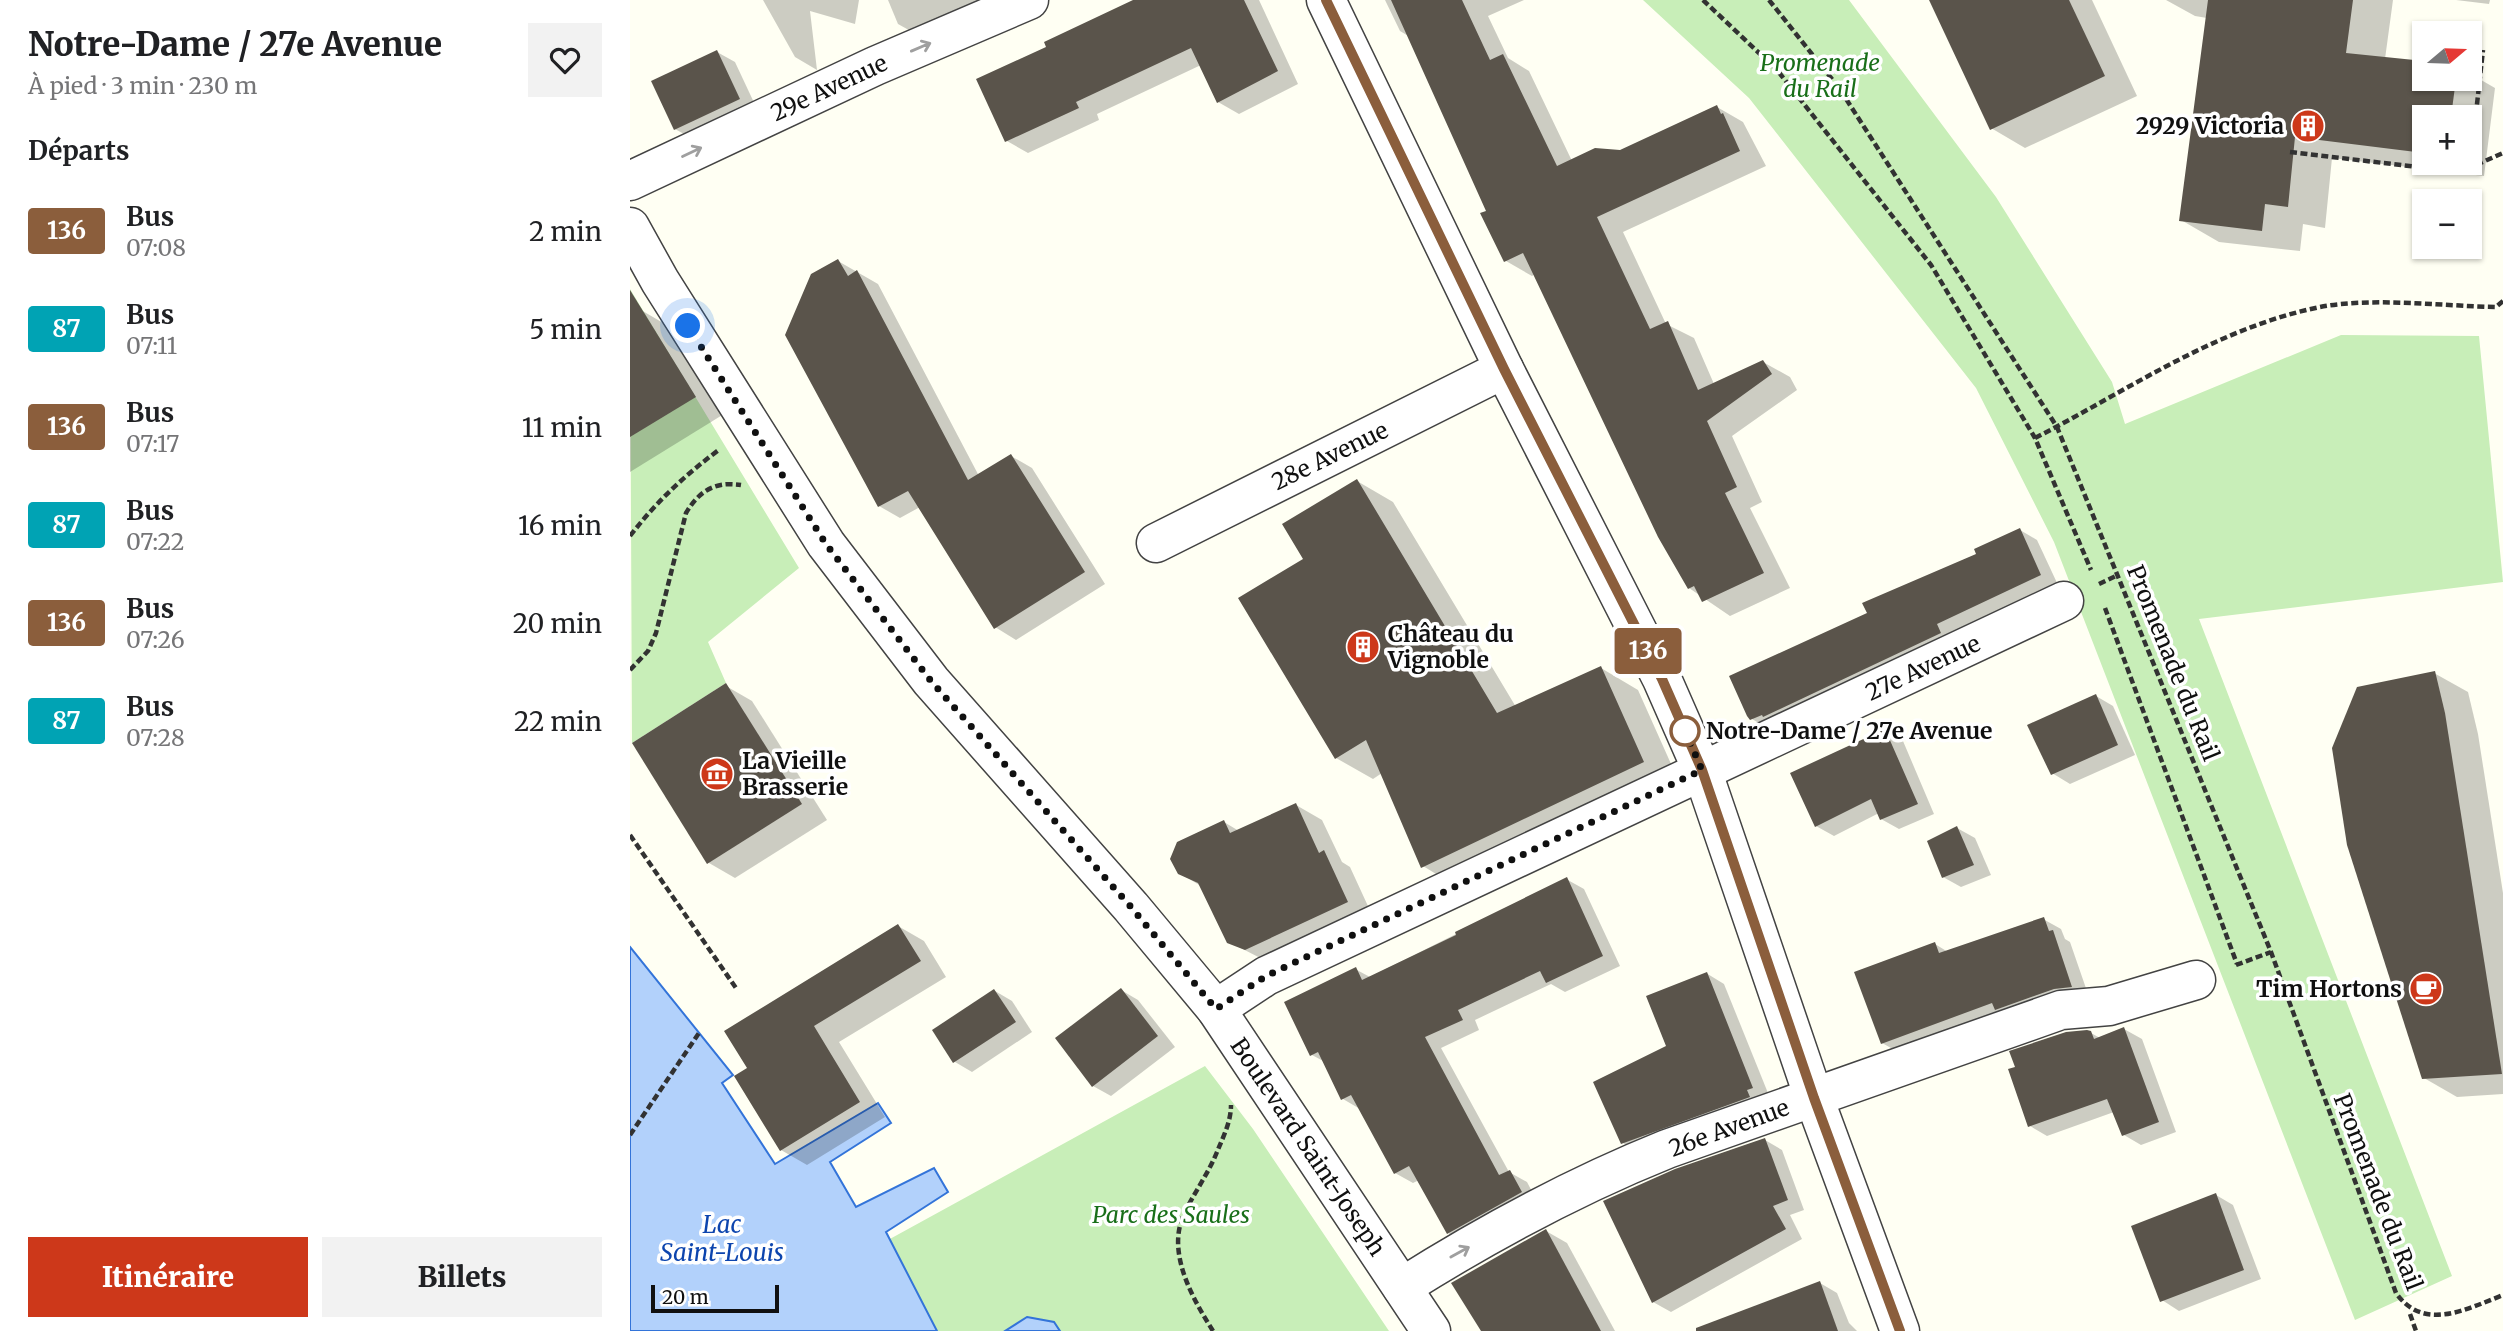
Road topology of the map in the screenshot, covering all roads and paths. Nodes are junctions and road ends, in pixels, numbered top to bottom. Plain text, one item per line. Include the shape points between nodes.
1 (1029, 0) edge
2 (1326, 0) edge
3 (1703, 0) edge
4 (1769, 0) edge
5 (2483, 50) dead end
6 (2477, 105) edge
7 (2290, 152) dead end
8 (2503, 153) edge
9 (2482, 162) edge
10 (2412, 166) edge
11 (630, 181) edge
12 (630, 227) edge
13 (2503, 301) edge
14 (1504, 369) junction
15 (2057, 427) junction
16 (2035, 438) junction
17 (729, 442) dead end
18 (749, 487) dead end
19 (630, 536) edge
20 (1156, 543) dead end
21 (2081, 593) joint
22 (2102, 598) dead end
23 (630, 670) edge
24 (1702, 770) junction
25 (630, 835) edge
26 (2237, 965) dead end
27 (2196, 980) dead end
28 (736, 988) dead end
29 (1216, 1009) junction
30 (699, 1033) dead end
31 (1814, 1098) junction
32 (1230, 1102) dead end
33 (630, 1135) edge
34 (1402, 1287) junction
35 (2503, 1295) edge
36 (2409, 1313) junction
37 (1213, 1331) edge
38 (1431, 1331) edge
39 (1900, 1331) edge
40 (2416, 1331) edge

11 -> 1 street, 29e Avenue via 875,66
2 - 14 street
3 - 16 path via 1777,70 1931,265
4 - 15 path, Promenade du Rail via 1839,88
5 - 6 path
7 - 10 path
8 - 9 path
12 - 29 street, Boulevard Saint-Joseph via 826,544 931,681
13 - 15 path via 2496,307 2355,304 2279,317 2190,355
14 - 20 street, 28e Avenue
14 - 24 street via 1662,679
15 - 16 path
15 - 36 path, Promenade du Rail via 2271,952 2388,1275
16 - 21 path
17 - 19 path via 684,475
18 - 23 path via 715,485 692,502 656,633 648,651
21 - 24 street, 27e Avenue
22 - 26 path
24 - 29 street, 27e Avenue via 1266,976
24 - 31 street
25 - 28 path
27 - 31 street, 26e Avenue via 2109,1006 2062,1010
29 - 34 street, Boulevard Saint-Joseph
30 - 33 path
34 -> 31 street, 26e Avenue via 1457,1253 1623,1167
31 - 39 street
32 - 37 path via 1226,1130 1182,1217 1179,1239 1184,1276
34 - 38 street, Boulevard Saint-Joseph
35 - 36 path, Promenade du Rail via 2443,1318 2419,1319
36 - 40 path

